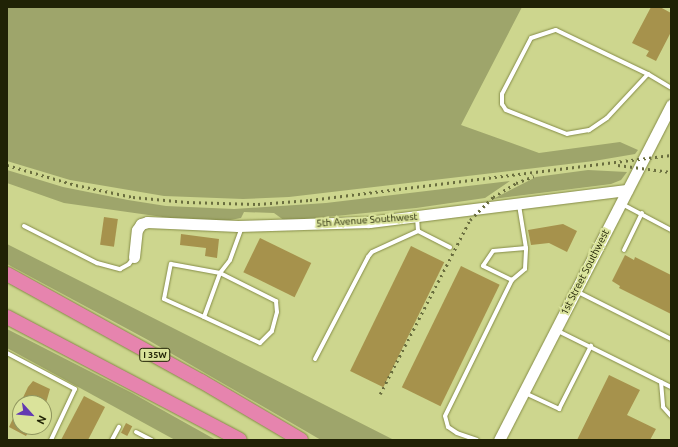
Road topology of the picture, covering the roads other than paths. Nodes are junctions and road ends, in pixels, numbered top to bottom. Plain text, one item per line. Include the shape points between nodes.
1 (648, 74) junction
2 (671, 88) edge
3 (671, 105) edge
4 (627, 190) junction
5 (621, 203) junction
6 (519, 204) junction
7 (642, 214) junction
8 (417, 216) junction
9 (24, 226) dead end
10 (242, 226) junction
11 (671, 230) edge
12 (418, 231) junction
13 (450, 247) dead end
14 (526, 248) junction
15 (624, 250) dead end
16 (134, 257) joint
17 (220, 273) junction
18 (7, 274) edge
19 (512, 280) junction
20 (576, 291) junction
21 (7, 317) edge
22 (204, 317) junction
23 (556, 330) junction
24 (671, 339) edge
25 (591, 346) junction
26 (7, 353) edge
27 (315, 359) dead end
28 (661, 382) junction
29 (671, 387) edge
30 (524, 392) junction
31 (671, 416) edge
32 (119, 427) dead end
33 (136, 432) dead end
34 (51, 440) edge
35 (112, 440) edge
36 (152, 440) edge
37 (240, 440) edge
38 (300, 440) edge
39 (477, 440) edge
40 (499, 440) edge

1 - 1 lane via 556,30 531,38 502,94 502,104 506,110 567,134 589,130 607,118
1 - 2 lane
3 - 4 street, 1st Street Southwest
4 - 5 street, 1st Street Southwest
4 - 6 street, 5th Avenue Southwest
5 - 7 lane
5 - 20 street, 1st Street Southwest
6 - 8 street, 5th Avenue Southwest
6 - 14 lane
7 - 11 lane
7 - 15 lane
8 - 10 street, 5th Avenue Southwest via 369,222
8 - 12 lane
9 - 16 lane via 97,263 120,269 129,264
10 - 16 street, 5th Avenue Southwest via 143,223 137,230
10 - 17 lane via 230,260
12 - 13 lane
12 - 27 lane via 372,252
14 - 19 lane via 525,269
14 - 19 lane via 493,251 483,266
17 - 22 lane
17 - 22 lane via 171,264 164,299
17 - 22 lane via 276,301 277,312 272,331 260,343
18 - 38 highway, I 35W via 201,381
19 - 39 lane via 445,416 448,427
20 - 23 street, 1st Street Southwest
20 - 24 lane
21 - 37 highway
23 - 25 lane
23 - 30 street, 1st Street Southwest
25 - 28 lane
25 - 30 lane via 559,409
26 - 34 lane via 75,389
28 - 29 lane
28 - 31 lane via 663,407
30 - 40 street, 1st Street Southwest
32 - 35 lane
33 - 36 lane

